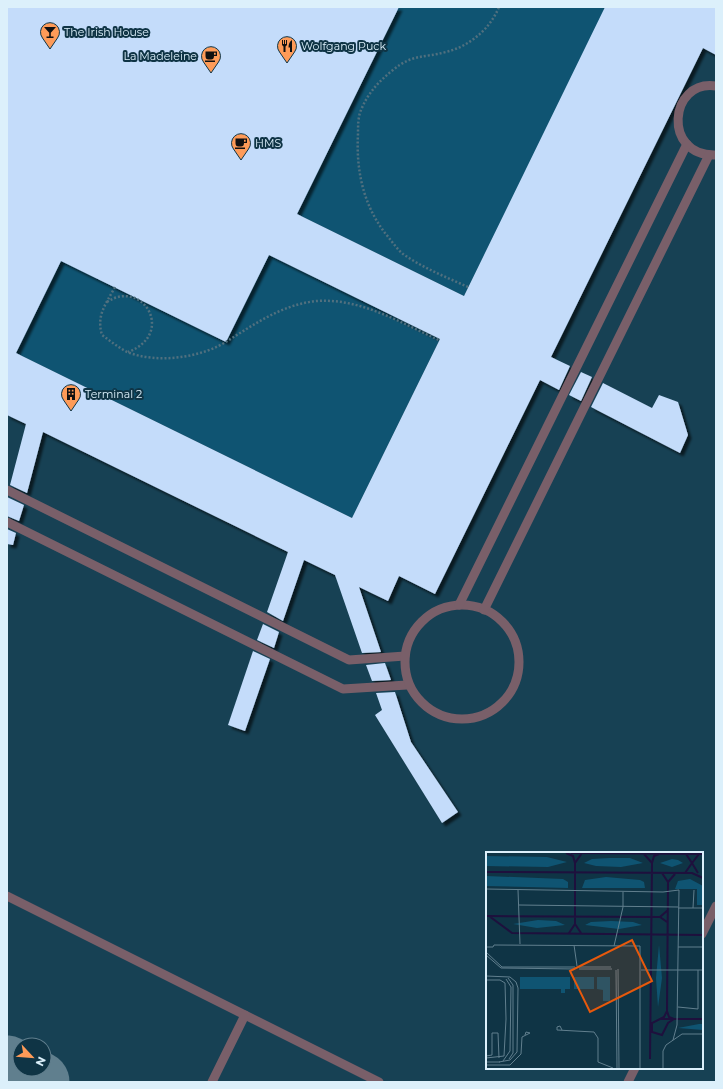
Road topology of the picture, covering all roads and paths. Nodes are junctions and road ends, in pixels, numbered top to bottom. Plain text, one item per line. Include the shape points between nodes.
1 (500, 7) edge
2 (716, 85) edge
3 (687, 144) junction
4 (712, 155) edge
5 (115, 287) dead end
6 (468, 287) dead end
7 (106, 303) junction
8 (440, 340) dead end
9 (128, 352) junction
10 (7, 490) edge
11 (7, 522) edge
12 (459, 605) junction
13 (484, 610) junction
14 (405, 656) junction
15 (407, 685) junction
16 (7, 896) edge
17 (716, 906) edge
18 (703, 932) edge
19 (245, 1015) junction
20 (634, 1069) edge
21 (212, 1082) edge
22 (379, 1082) edge
23 (628, 1082) edge

1 - 6 path via 487,27 459,49 412,58 392,70 366,100 360,111 358,126 360,181 372,213 381,227 403,253 433,271
2 - 3 lane via 699,88 689,94 681,104 677,116 678,126 681,137
3 - 4 lane via 697,152
3 - 12 lane
4 - 13 lane
5 - 7 path
7 - 9 path via 99,321 102,335
7 - 9 path via 113,298 128,296 140,301 150,312 150,333 142,345
8 - 9 path via 364,306 316,301 281,310 224,344 196,354 157,358
10 - 14 lane via 349,660
11 - 15 lane via 343,689
12 - 13 lane
12 - 14 lane via 436,612 424,619 408,642
13 - 15 lane via 502,621 511,632 517,646 518,674 506,699 479,717 460,720 434,713
14 - 15 lane
16 - 19 lane
17 - 18 lane
19 - 21 lane
19 - 22 lane
20 - 23 lane

